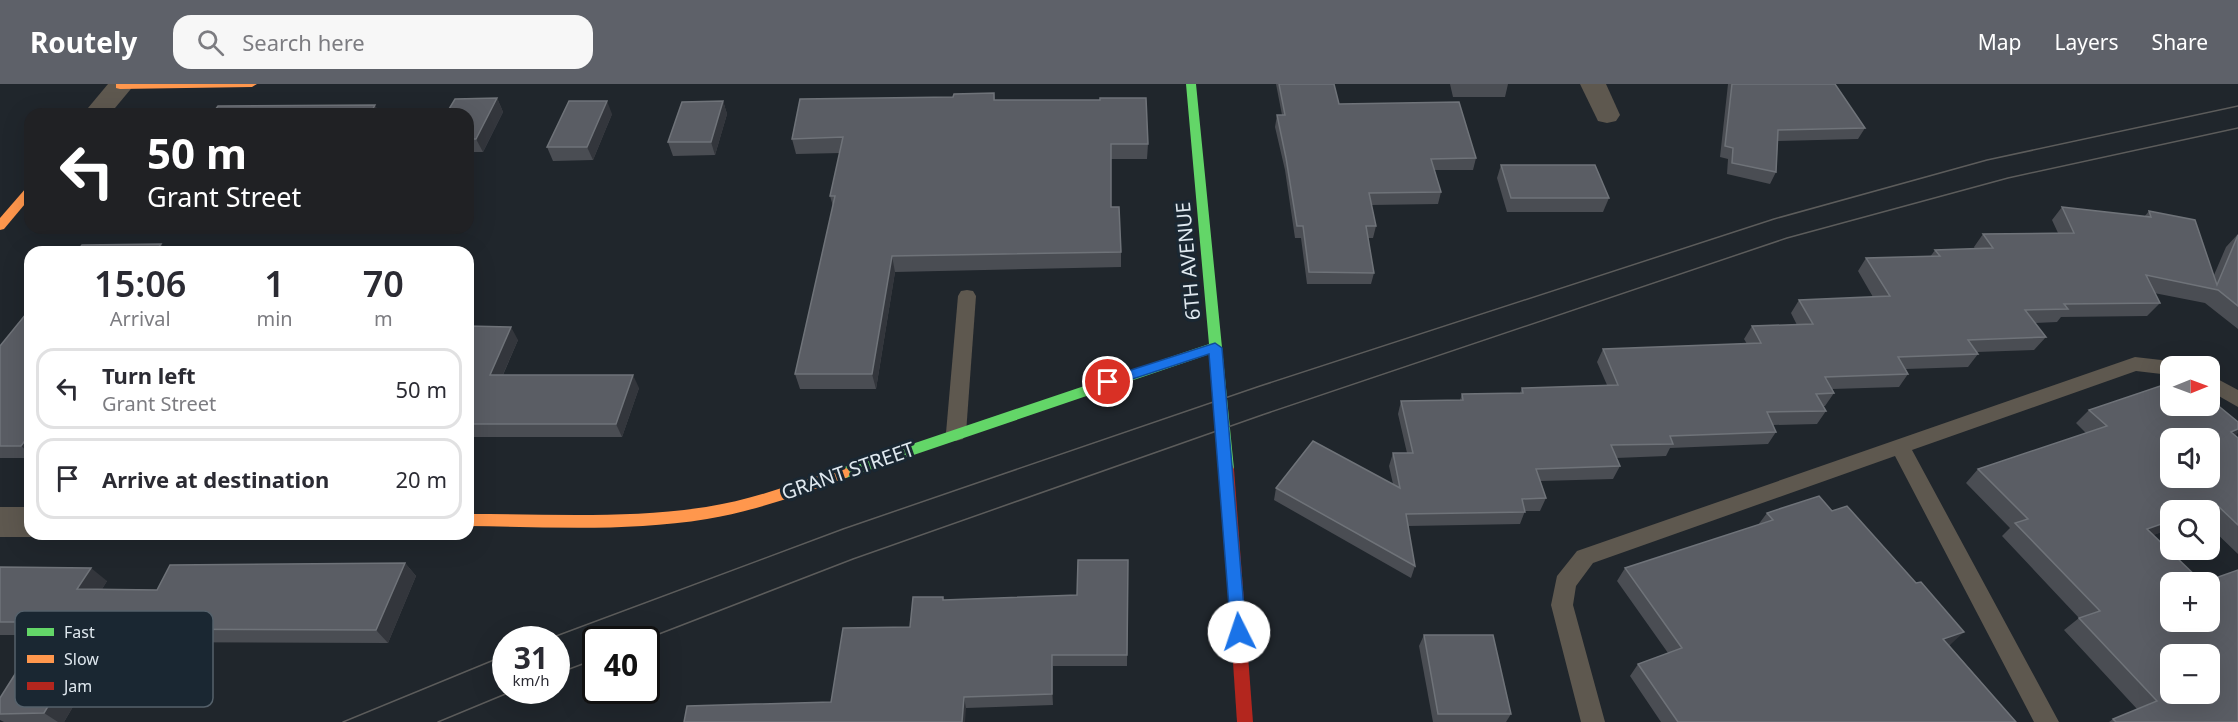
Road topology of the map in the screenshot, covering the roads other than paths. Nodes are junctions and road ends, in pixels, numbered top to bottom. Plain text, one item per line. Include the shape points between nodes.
1 (252, 84) edge
2 (1191, 84) edge
3 (1593, 84) edge
4 (121, 85) edge
5 (101, 108) edge
6 (1607, 115) dead end
7 (24, 198) edge
8 (0, 226) edge
9 (967, 296) dead end
10 (1215, 348) junction
11 (2160, 367) edge
12 (2220, 388) edge
13 (2238, 400) edge
14 (956, 433) junction
15 (1900, 447) junction
16 (474, 520) edge
17 (0, 522) edge
18 (24, 522) edge
19 (1245, 722) edge
20 (1593, 722) edge
21 (2048, 722) edge

1 - 4 street
2 - 10 street, 6TH AVENUE
3 - 6 street
4 - 5 street
7 - 8 street
9 - 14 lane
10 - 14 street, GRANT STREET
10 - 19 street, 6TH AVENUE
11 - 15 lane via 2135,364
12 - 13 lane
14 - 16 street, GRANT STREET via 779,496 706,513 630,519
15 - 20 lane via 1585,557 1565,583 1562,605
15 - 21 lane
17 - 18 street

